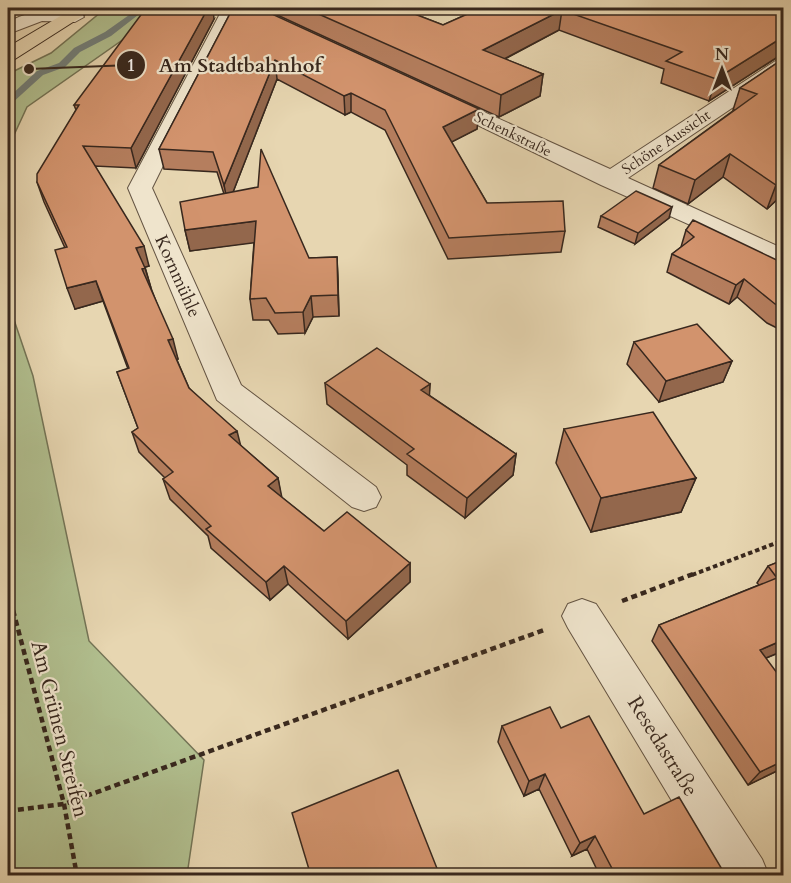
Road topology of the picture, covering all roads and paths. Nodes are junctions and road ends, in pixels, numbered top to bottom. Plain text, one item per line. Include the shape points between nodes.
1 (242, 9) edge
2 (80, 12) edge
3 (8, 29) edge
4 (8, 55) edge
5 (783, 64) edge
6 (416, 88) edge
7 (609, 180) junction
8 (783, 259) edge
9 (364, 498) dead end
10 (783, 540) edge
11 (8, 591) edge
12 (9, 608) edge
13 (582, 616) junction
14 (64, 804) junction
15 (8, 811) edge
16 (77, 876) edge
17 (745, 876) edge

1 - 9 street, Kornmühle via 140,188 228,392
2 - 3 street via 40,14
2 - 4 main road
5 - 7 street, Schöne Aussicht
6 - 7 street, Schenkstraße
7 - 8 street, Schenkstraße
10 - 13 path
11 - 12 path, Am Grünen Streifen
12 - 14 path, Am Grünen Streifen
13 - 14 path
13 - 17 street, Resedastraße
14 - 15 path
14 - 16 path, Am Grünen Streifen

